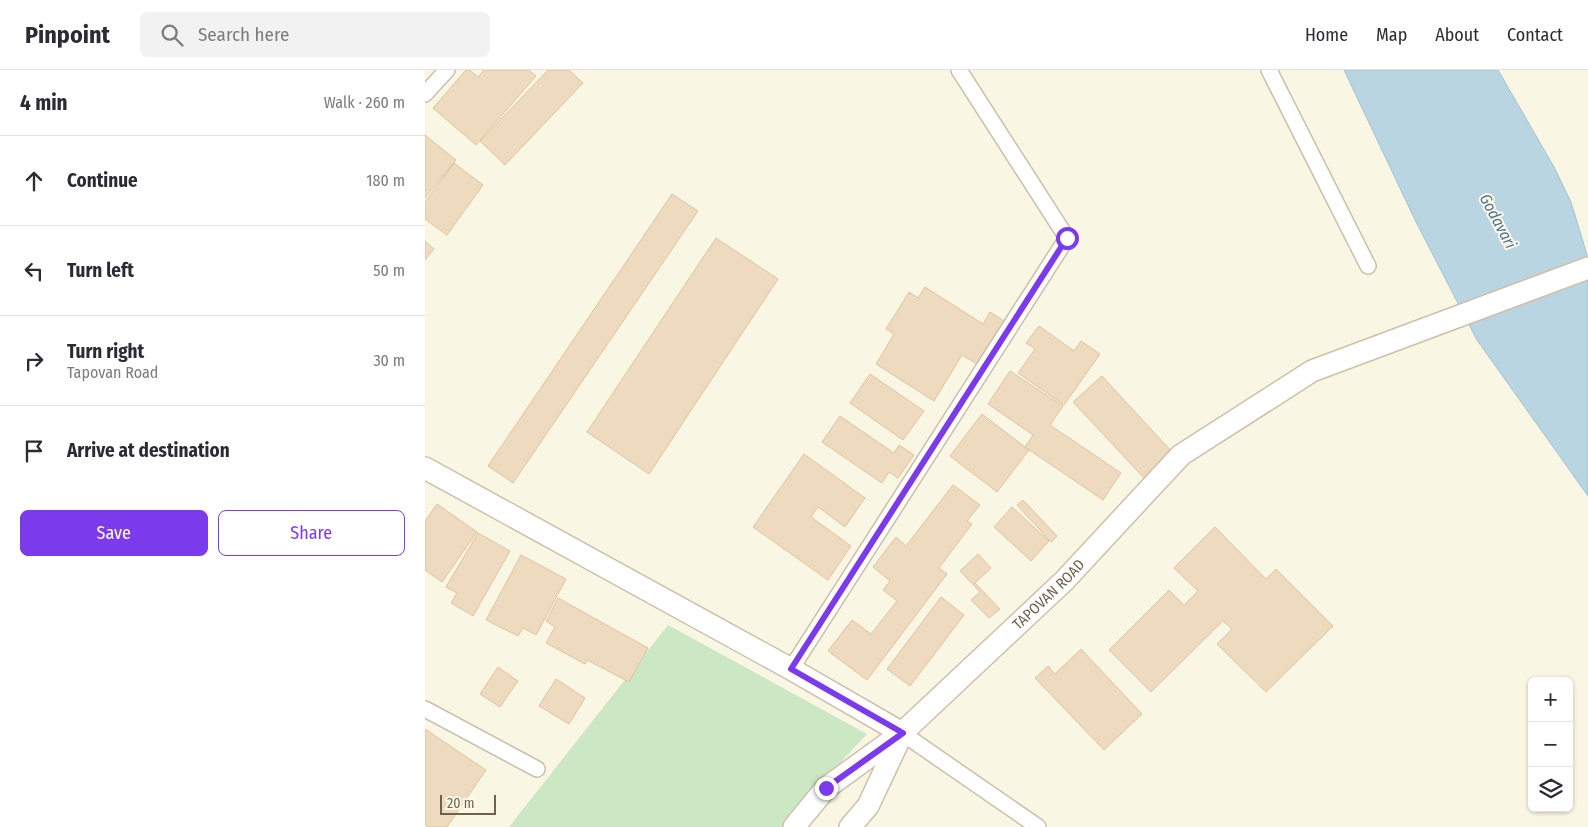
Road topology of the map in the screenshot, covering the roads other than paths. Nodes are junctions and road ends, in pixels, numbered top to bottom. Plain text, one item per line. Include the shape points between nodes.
1 (447, 70) edge
2 (959, 70) edge
3 (1269, 70) edge
4 (425, 94) edge
5 (1368, 266) dead end
6 (1588, 268) edge
7 (425, 468) edge
8 (791, 669) junction
9 (425, 709) edge
10 (903, 733) junction
11 (537, 769) dead end
12 (794, 827) edge
13 (850, 827) edge
14 (1038, 827) edge

1 - 4 street
2 - 8 street via 1067,238
3 - 5 street
6 - 10 main road, TAPOVAN ROAD via 1312,371 1181,455 1064,581
7 - 8 main road
8 - 10 main road
9 - 11 street
10 - 12 main road, TAPOVAN ROAD via 826,788
10 - 13 main road via 868,806
10 - 14 street

